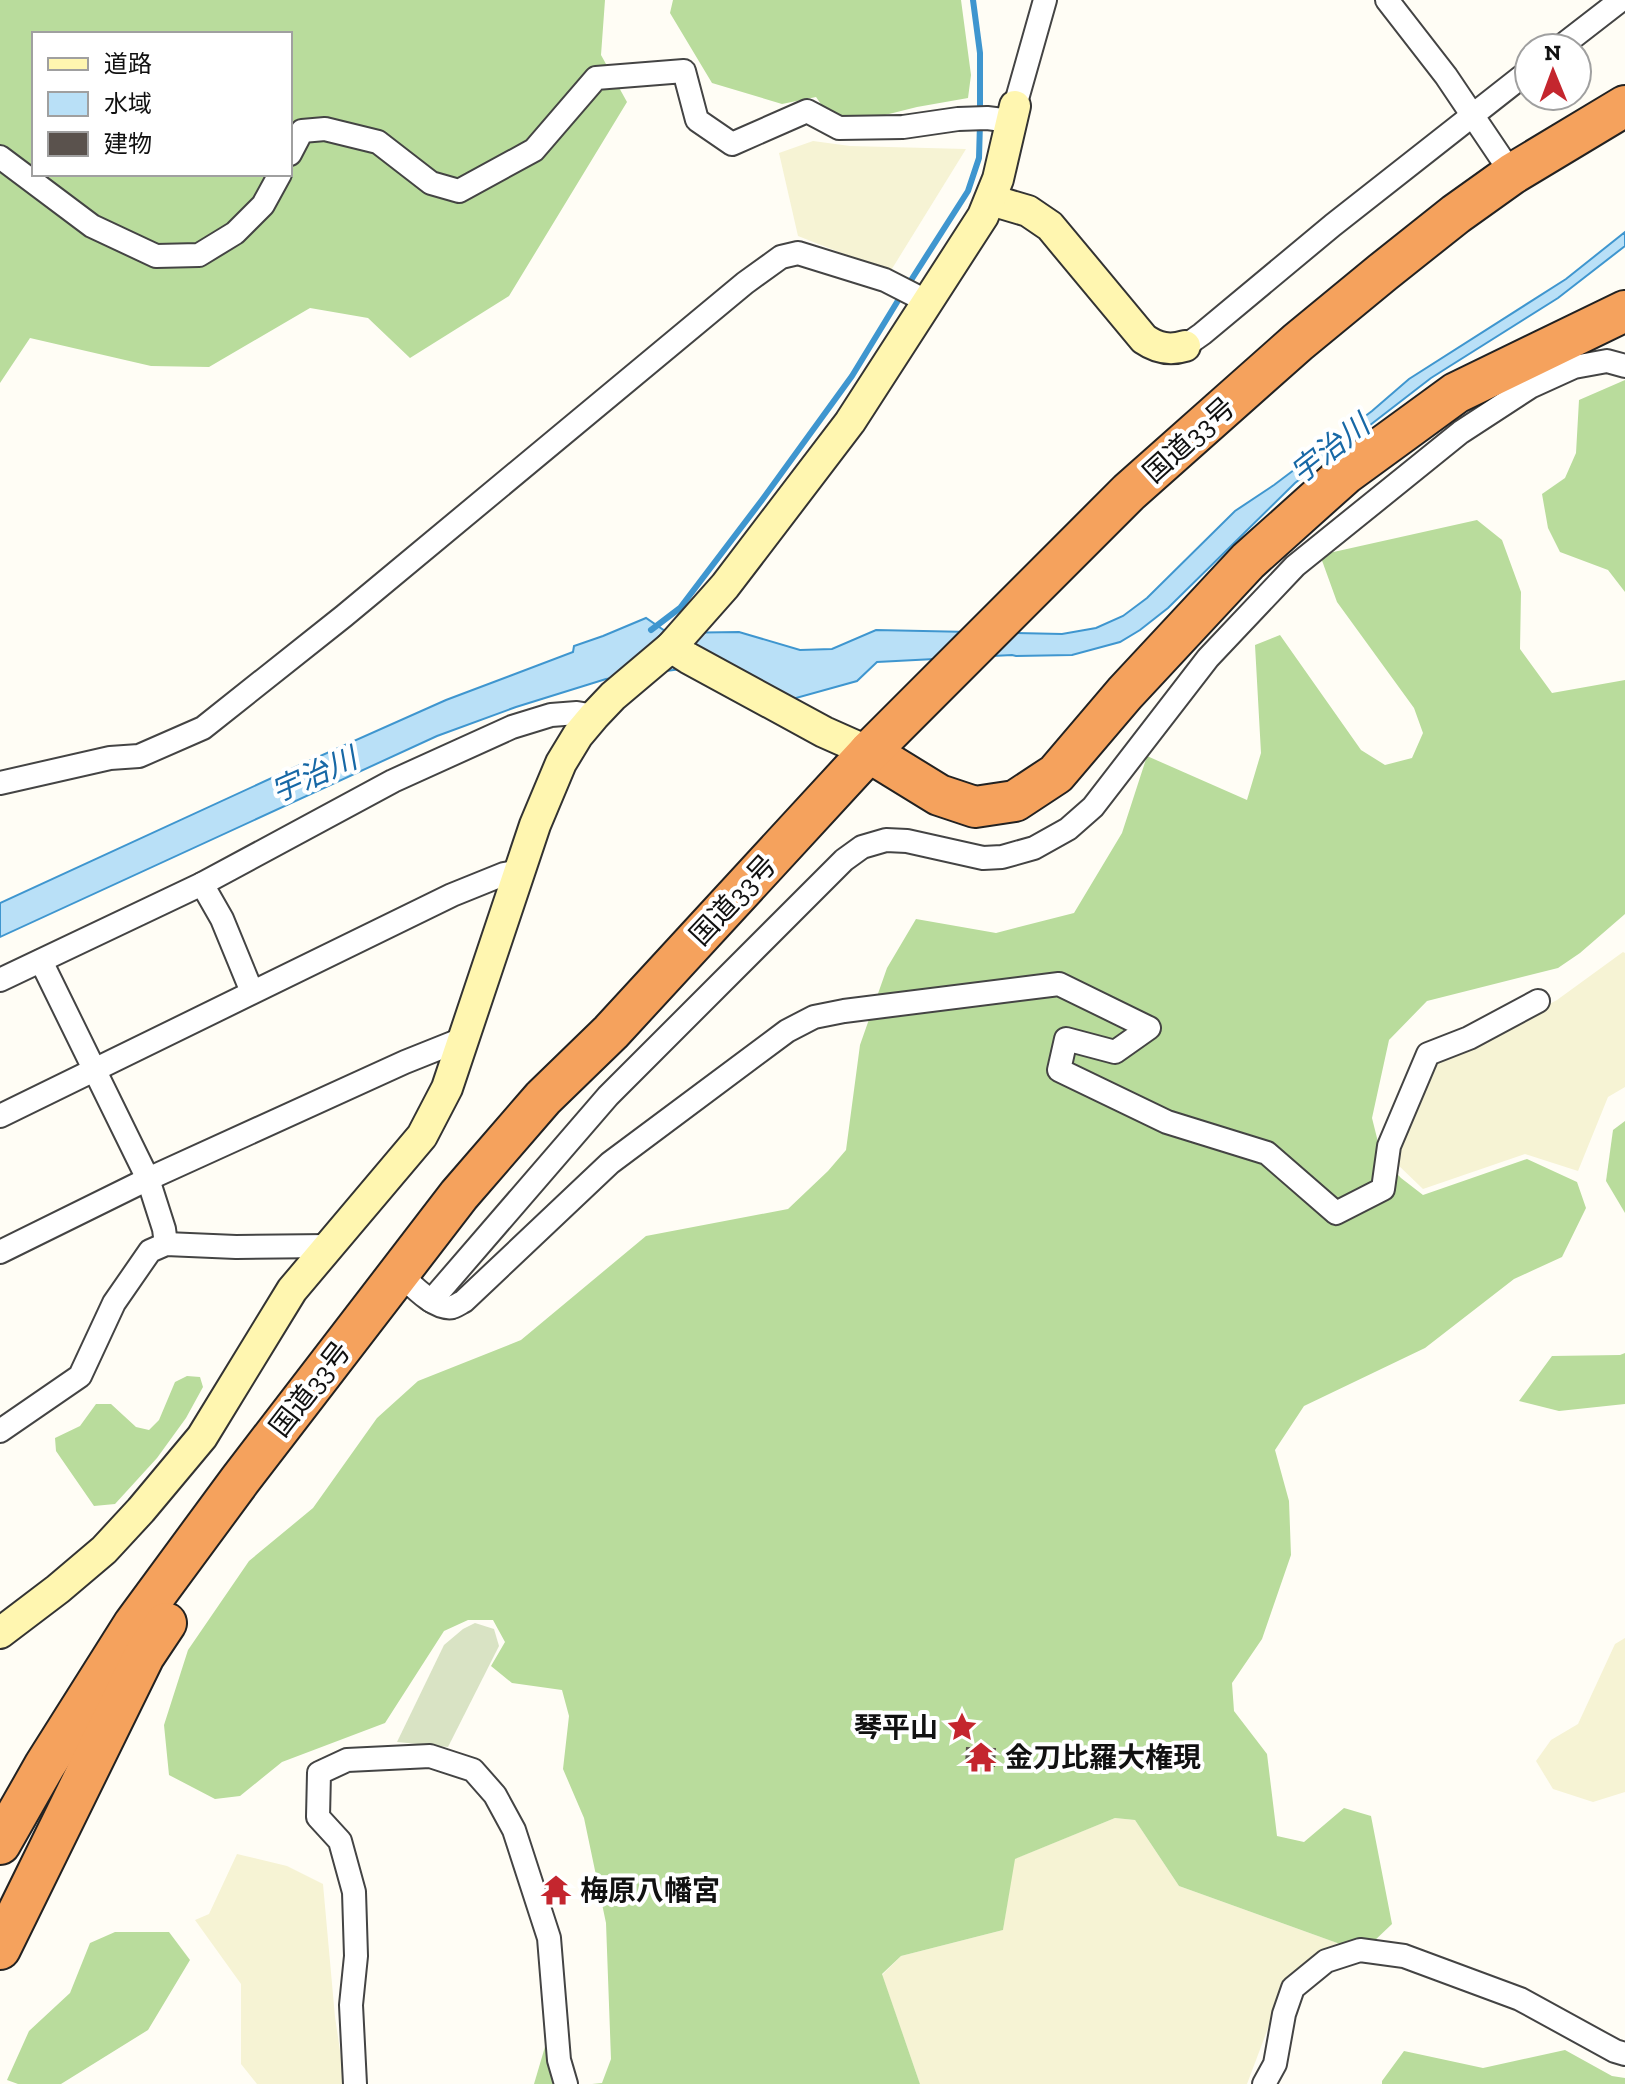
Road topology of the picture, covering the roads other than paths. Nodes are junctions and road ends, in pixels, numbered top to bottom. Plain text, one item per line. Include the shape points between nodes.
1 (1045, 0) edge
2 (1387, 0) edge
3 (1621, 0) edge
4 (1580, 32) edge
5 (1513, 83) edge
6 (1625, 106) edge
7 (1004, 115) junction
8 (1471, 115) junction
9 (292, 150) edge
10 (0, 157) edge
11 (1512, 174) junction
12 (279, 176) edge
13 (991, 200) junction
14 (917, 296) junction
15 (1625, 311) edge
16 (1185, 346) joint
17 (1625, 366) edge
18 (671, 647) junction
19 (594, 716) junction
20 (869, 752) junction
21 (0, 783) edge
22 (520, 871) junction
23 (202, 884) junction
24 (41, 961) junction
25 (0, 980) edge
26 (252, 992) junction
27 (1538, 1001) dead end
28 (465, 1038) junction
29 (95, 1070) junction
30 (0, 1116) edge
31 (148, 1179) junction
32 (166, 1244) junction
33 (329, 1246) junction
34 (0, 1252) edge
35 (399, 1273) junction
36 (431, 1301) junction
37 (0, 1431) edge
38 (134, 1624) junction
39 (0, 1633) edge
40 (0, 1803) edge
41 (0, 1844) edge
42 (0, 1949) edge
43 (1625, 2054) edge
44 (355, 2084) edge
45 (566, 2084) edge
46 (1264, 2084) edge

1 - 7 street
2 - 8 street
3 - 4 street
5 - 8 street
6 - 11 highway, 国道33号
7 - 9 street via 903,127 839,128 807,111 732,144 697,120 684,71 596,78 534,150 459,191 431,183 378,142 325,129 302,131
7 - 13 street
8 - 11 street
8 - 16 street
10 - 12 street via 92,226 156,256 199,255 235,233 263,205
11 - 20 highway, 国道33号 via 1298,342 1129,492
13 - 14 street via 975,230
13 - 16 street via 1028,211 1050,226 1144,339 1164,349
14 - 18 street via 850,422 725,586
14 - 21 street via 885,280 798,253 781,257 203,728 139,756
15 - 20 highway via 1456,393 1345,474 1248,561 1056,774 1015,801 975,807 939,795
17 - 36 street via 1607,361 1574,367 1530,387 1461,432 1295,566 1208,658 1093,807 1068,829 1034,848 1002,857 886,840 844,860 618,1085
18 - 19 street
18 - 20 street
19 - 22 street via 561,763
19 - 23 street via 551,715 512,727 393,781
20 - 35 highway, 国道33号 via 611,1032 543,1098
22 - 26 street via 452,895
22 - 28 street
23 - 24 street
23 - 26 street
24 - 25 street
24 - 29 street
26 - 29 street
27 - 36 street via 1428,1054 1389,1146 1383,1189 1336,1213 1267,1153 1167,1122 1059,1070 1066,1039 1115,1052 1149,1028 1059,984 814,1017 787,1031 610,1163 464,1301 453,1307
28 - 31 street
28 - 33 street via 422,1136
29 - 30 street
29 - 31 street
31 - 32 street
31 - 34 street
32 - 33 street
32 - 37 street via 150,1251 114,1303 80,1376
33 - 39 street via 292,1290 202,1437 141,1510 92,1560
35 - 36 street
35 - 38 highway, 国道33号
35 - 42 highway via 144,1656
38 - 40 highway via 34,1745
38 - 41 highway, 国道33号
43 - 46 street via 1520,1999 1404,1956 1360,1950 1326,1961 1293,1988 1275,2064
44 - 45 street via 354,1892 340,1841 318,1817 319,1773 347,1760 430,1756 473,1770 495,1795 514,1830 549,1938 559,2060

